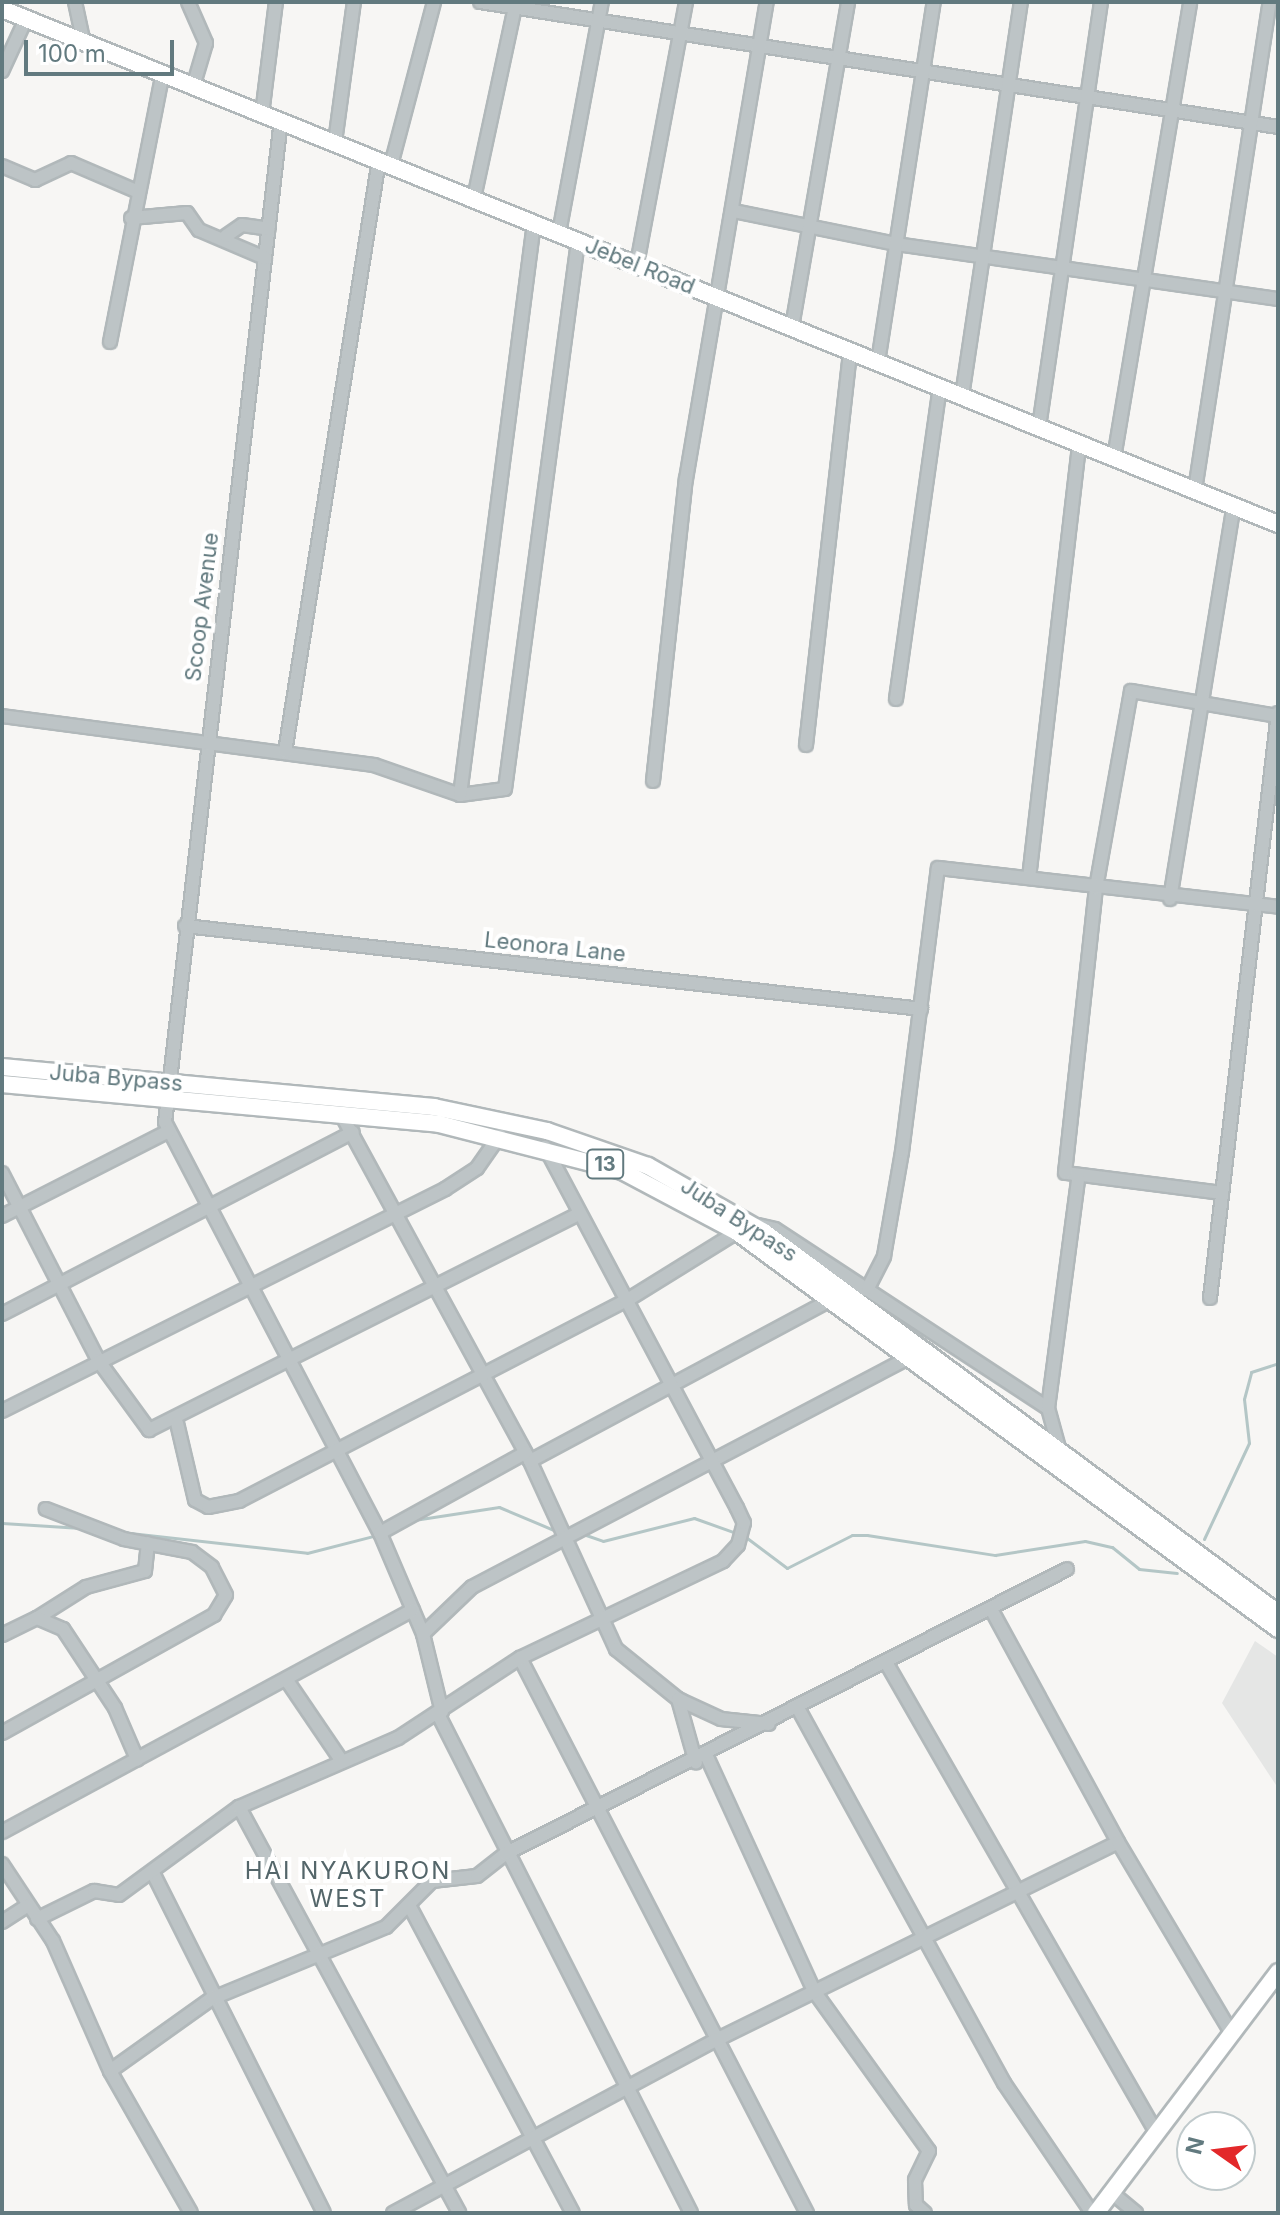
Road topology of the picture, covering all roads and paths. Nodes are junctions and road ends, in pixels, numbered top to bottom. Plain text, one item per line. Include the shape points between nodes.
1 (75, 2) edge
2 (188, 2) edge
3 (276, 2) edge
4 (354, 2) edge
5 (434, 2) edge
6 (480, 2) edge
7 (602, 2) edge
8 (686, 2) edge
9 (767, 2) edge
10 (848, 2) edge
11 (934, 2) edge
12 (1021, 2) edge
13 (1101, 2) edge
14 (1190, 2) edge
15 (1270, 2) edge
16 (515, 5) edge
17 (2, 9) edge
18 (25, 21) junction
19 (598, 25) junction
20 (683, 34) junction
21 (84, 44) junction
22 (759, 48) junction
23 (837, 62) junction
24 (2, 71) edge
25 (923, 71) junction
26 (162, 76) junction
27 (1009, 84) junction
28 (193, 87) junction
29 (1087, 97) junction
30 (1173, 110) junction
31 (262, 114) junction
32 (281, 120) junction
33 (1251, 123) junction
34 (1278, 127) edge
35 (335, 142) junction
36 (385, 163) junction
37 (2, 166) edge
38 (136, 191) junction
39 (474, 198) junction
40 (734, 211) junction
41 (131, 218) junction
42 (534, 223) junction
43 (811, 224) junction
44 (269, 229) junction
45 (559, 233) junction
46 (226, 236) junction
47 (578, 241) junction
48 (896, 244) junction
49 (983, 256) junction
50 (265, 258) junction
51 (637, 264) junction
52 (1062, 268) junction
53 (1146, 280) junction
54 (1225, 291) junction
55 (716, 296) junction
56 (1278, 299) edge
57 (792, 327) junction
58 (110, 342) dead end
59 (850, 351) junction
60 (878, 362) junction
61 (940, 387) junction
62 (962, 396) junction
63 (1039, 427) junction
64 (1079, 443) junction
65 (1114, 458) junction
66 (1195, 490) junction
67 (1234, 506) junction
68 (1277, 520) edge
69 (896, 699) dead end
70 (1200, 704) junction
71 (1278, 715) edge
72 (2, 716) edge
73 (206, 741) junction
74 (806, 745) dead end
75 (285, 752) junction
76 (653, 781) dead end
77 (460, 795) junction
78 (1029, 878) junction
79 (1096, 888) junction
80 (1170, 899) junction
81 (1256, 904) junction
82 (1278, 907) edge
83 (185, 926) junction
84 (921, 1009) junction
85 (2, 1067) edge
86 (2, 1084) edge
87 (165, 1091) junction
88 (341, 1114) junction
89 (169, 1131) junction
90 (353, 1132) junction
91 (500, 1135) junction
92 (545, 1147) junction
93 (2, 1173) edge
94 (1078, 1179) junction
95 (1222, 1193) junction
96 (20, 1206) junction
97 (209, 1208) junction
98 (397, 1213) junction
99 (578, 1214) junction
100 (2, 1216) edge
101 (744, 1228) junction
102 (62, 1283) junction
103 (249, 1283) junction
104 (437, 1288) junction
105 (868, 1288) junction
106 (840, 1296) junction
107 (1210, 1298) dead end
108 (629, 1299) junction
109 (2, 1314) edge
110 (910, 1357) junction
111 (291, 1359) junction
112 (98, 1360) junction
113 (483, 1372) junction
114 (671, 1384) junction
115 (1048, 1408) junction
116 (2, 1411) edge
117 (177, 1423) junction
118 (338, 1444) junction
119 (1059, 1448) junction
120 (527, 1457) junction
121 (711, 1464) junction
122 (46, 1509) dead end
123 (380, 1533) junction
124 (566, 1539) junction
125 (148, 1543) junction
126 (1067, 1569) dead end
127 (991, 1609) junction
128 (413, 1610) junction
129 (1278, 1613) edge
130 (601, 1617) junction
131 (37, 1618) junction
132 (1278, 1629) edge
133 (423, 1634) junction
134 (2, 1635) edge
135 (520, 1658) junction
136 (887, 1664) junction
137 (90, 1679) junction
138 (286, 1679) junction
139 (678, 1699) junction
140 (799, 1710) junction
141 (440, 1714) junction
142 (772, 1724) junction
143 (2, 1733) edge
144 (137, 1759) junction
145 (341, 1760) junction
146 (701, 1760) junction
147 (239, 1807) junction
148 (599, 1808) junction
149 (2, 1832) edge
150 (1118, 1842) junction
151 (505, 1854) junction
152 (2, 1864) edge
153 (154, 1875) junction
154 (1019, 1886) junction
155 (409, 1905) junction
156 (27, 1906) junction
157 (37, 1919) junction
158 (2, 1922) edge
159 (925, 1937) junction
160 (322, 1954) junction
161 (1278, 1972) edge
162 (814, 1991) junction
163 (211, 1999) junction
164 (1231, 2032) junction
165 (714, 2041) junction
166 (110, 2071) junction
167 (630, 2091) junction
168 (1156, 2132) junction
169 (536, 2140) junction
170 (447, 2189) junction
171 (1111, 2192) junction
172 (191, 2213) edge
173 (324, 2213) edge
174 (393, 2213) edge
175 (459, 2213) edge
176 (573, 2213) edge
177 (691, 2213) edge
178 (807, 2213) edge
179 (925, 2213) edge
180 (1094, 2213) edge
181 (1136, 2213) edge

1 - 21 street
2 - 28 street via 206,43
3 - 31 street
4 - 35 street
5 - 36 street
6 - 16 street
7 - 19 street
8 - 20 street
9 - 22 street
10 - 23 street
11 - 25 street
12 - 27 street
13 - 29 street
14 - 30 street
15 - 33 street
16 - 19 street
16 - 39 street
17 - 18 main road, Jebel Road
18 - 21 main road, Jebel Road
18 - 24 street
19 - 20 street
19 - 45 street
20 - 22 street
20 - 51 street
21 - 26 main road, Jebel Road
22 - 23 street
22 - 40 street
23 - 25 street
23 - 43 street
25 - 27 street
25 - 48 street
26 - 28 main road, Jebel Road
26 - 38 street
27 - 29 street
27 - 49 street
28 - 31 main road, Jebel Road
29 - 30 street
29 - 52 street
30 - 33 street
30 - 53 street
31 - 32 main road, Jebel Road
32 - 35 main road, Jebel Road
32 - 44 street, Scoop Avenue
33 - 34 street
33 - 54 street
35 - 36 main road, Jebel Road
36 - 39 main road, Jebel Road
36 - 75 street
37 - 38 street via 35,180 71,163
38 - 41 street
39 - 42 main road, Jebel Road
40 - 43 street
40 - 55 street
41 - 46 street via 187,213 199,230
41 - 58 street
42 - 45 main road, Jebel Road
42 - 77 street
43 - 48 street
43 - 57 street
44 - 46 street via 242,225
44 - 50 street, Scoop Avenue
45 - 47 main road, Jebel Road
46 - 50 street
47 - 51 main road, Jebel Road
47 - 77 street via 505,789
48 - 49 street
48 - 60 street
49 - 52 street
49 - 62 street
50 - 73 street, Scoop Avenue
51 - 55 main road, Jebel Road
52 - 53 street
52 - 63 street
53 - 54 street
53 - 65 street
54 - 56 street
54 - 66 street
55 - 57 main road, Jebel Road
55 - 76 street via 686,479
57 - 59 main road, Jebel Road
59 - 60 main road, Jebel Road
59 - 74 street
60 - 61 main road, Jebel Road
61 - 62 main road, Jebel Road
61 - 69 street
62 - 63 main road, Jebel Road
63 - 64 main road, Jebel Road
64 - 65 main road, Jebel Road
64 - 78 street
65 - 66 main road, Jebel Road
66 - 67 main road, Jebel Road
67 - 68 main road, Jebel Road
67 - 70 street
70 - 71 street
70 - 79 street via 1131,691
70 - 80 street
71 - 81 street
72 - 73 street
73 - 75 street
73 - 83 street, Scoop Avenue
75 - 77 street via 374,765
78 - 79 street
78 - 84 street via 938,868
79 - 80 street
79 - 94 street via 1064,1163 1065,1173
80 - 81 street
81 - 82 street
81 - 95 street
83 - 84 street, Leonora Lane
83 - 87 street, Scoop Avenue
84 - 105 street via 884,1256
85 - 87 main road, Juba Bypass
86 - 87 main road, Juba Bypass / 13
87 - 88 main road, Juba Bypass / 13
87 - 89 street, Scoop Avenue
87 - 101 main road, Juba Bypass via 434,1107 547,1131 674,1178
88 - 90 street
88 - 91 main road, Juba Bypass / 13
89 - 96 street
89 - 97 street, Scoop Avenue
90 - 97 street
90 - 98 street
91 - 92 main road, Juba Bypass / 13
91 - 98 street via 477,1168
92 - 99 street
92 - 101 main road, Juba Bypass / 13 via 641,1179
93 - 96 street
94 - 95 street
94 - 115 street
95 - 107 street
96 - 100 street
96 - 102 street
97 - 102 street
97 - 103 street, Scoop Avenue
98 - 103 street
98 - 104 street
99 - 104 street
99 - 108 street
101 - 105 street via 775,1229
101 - 106 main road, Juba Bypass
101 - 108 street
102 - 109 street
102 - 112 street
103 - 111 street, Scoop Avenue
103 - 112 street
104 - 111 street
104 - 113 street
105 - 106 street
105 - 115 street
106 - 110 main road, Juba Bypass
106 - 114 street
106 - 119 main road, Juba Bypass
108 - 113 street
108 - 114 street
110 - 121 street
110 - 132 main road, Juba Bypass
111 - 117 street
111 - 118 street, Scoop Avenue
112 - 116 street
112 - 117 street via 143,1428
113 - 118 street
113 - 120 street
114 - 120 street
114 - 121 street
115 - 119 street
117 - 118 street via 185,1475 195,1500 208,1507 256,1494
118 - 123 street, Scoop Avenue
119 - 129 main road, Juba Bypass
120 - 123 street
120 - 124 street
121 - 124 street
121 - 130 street via 744,1523 738,1545 723,1561
122 - 125 street
123 - 128 street, Scoop Avenue
124 - 130 street
124 - 133 street via 451,1600
125 - 131 street via 145,1571 86,1587
125 - 137 street via 205,1559 226,1595 214,1615
126 - 127 street
127 - 136 street
127 - 150 street
128 - 133 street, Scoop Avenue
128 - 138 street
130 - 135 street
130 - 139 street via 623,1657
131 - 134 street
131 - 137 street via 63,1629
133 - 141 street, Scoop Avenue
135 - 141 street
135 - 148 street
136 - 140 street
136 - 154 street
137 - 143 street
137 - 144 street via 115,1708
138 - 144 street
138 - 145 street
139 - 142 street via 721,1719
139 - 146 street
140 - 142 street
140 - 159 street
141 - 145 street
141 - 151 street, Scoop Avenue
142 - 146 street
144 - 149 street
145 - 147 street
146 - 148 street
146 - 162 street
147 - 153 street
147 - 160 street
148 - 151 street
148 - 165 street
150 - 154 street
150 - 164 street
151 - 155 street via 477,1876 432,1881
151 - 167 street, Scoop Avenue
152 - 156 street
153 - 157 street via 119,1895 94,1891
153 - 163 street
154 - 159 street
154 - 168 street
155 - 160 street via 386,1927
155 - 169 street
156 - 157 street
156 - 158 street
157 - 166 street
159 - 162 street
159 - 180 street via 1004,2083
160 - 163 street
160 - 170 street
161 - 164 main road
162 - 165 street
162 - 179 street via 929,2151 915,2180 916,2205
163 - 166 street
163 - 173 street
164 - 168 main road
165 - 167 street
165 - 178 street
166 - 172 street
167 - 169 street
167 - 177 street, Scoop Avenue
168 - 171 main road
169 - 170 street
169 - 176 street
170 - 174 street
170 - 175 street
171 - 180 main road
171 - 181 street

